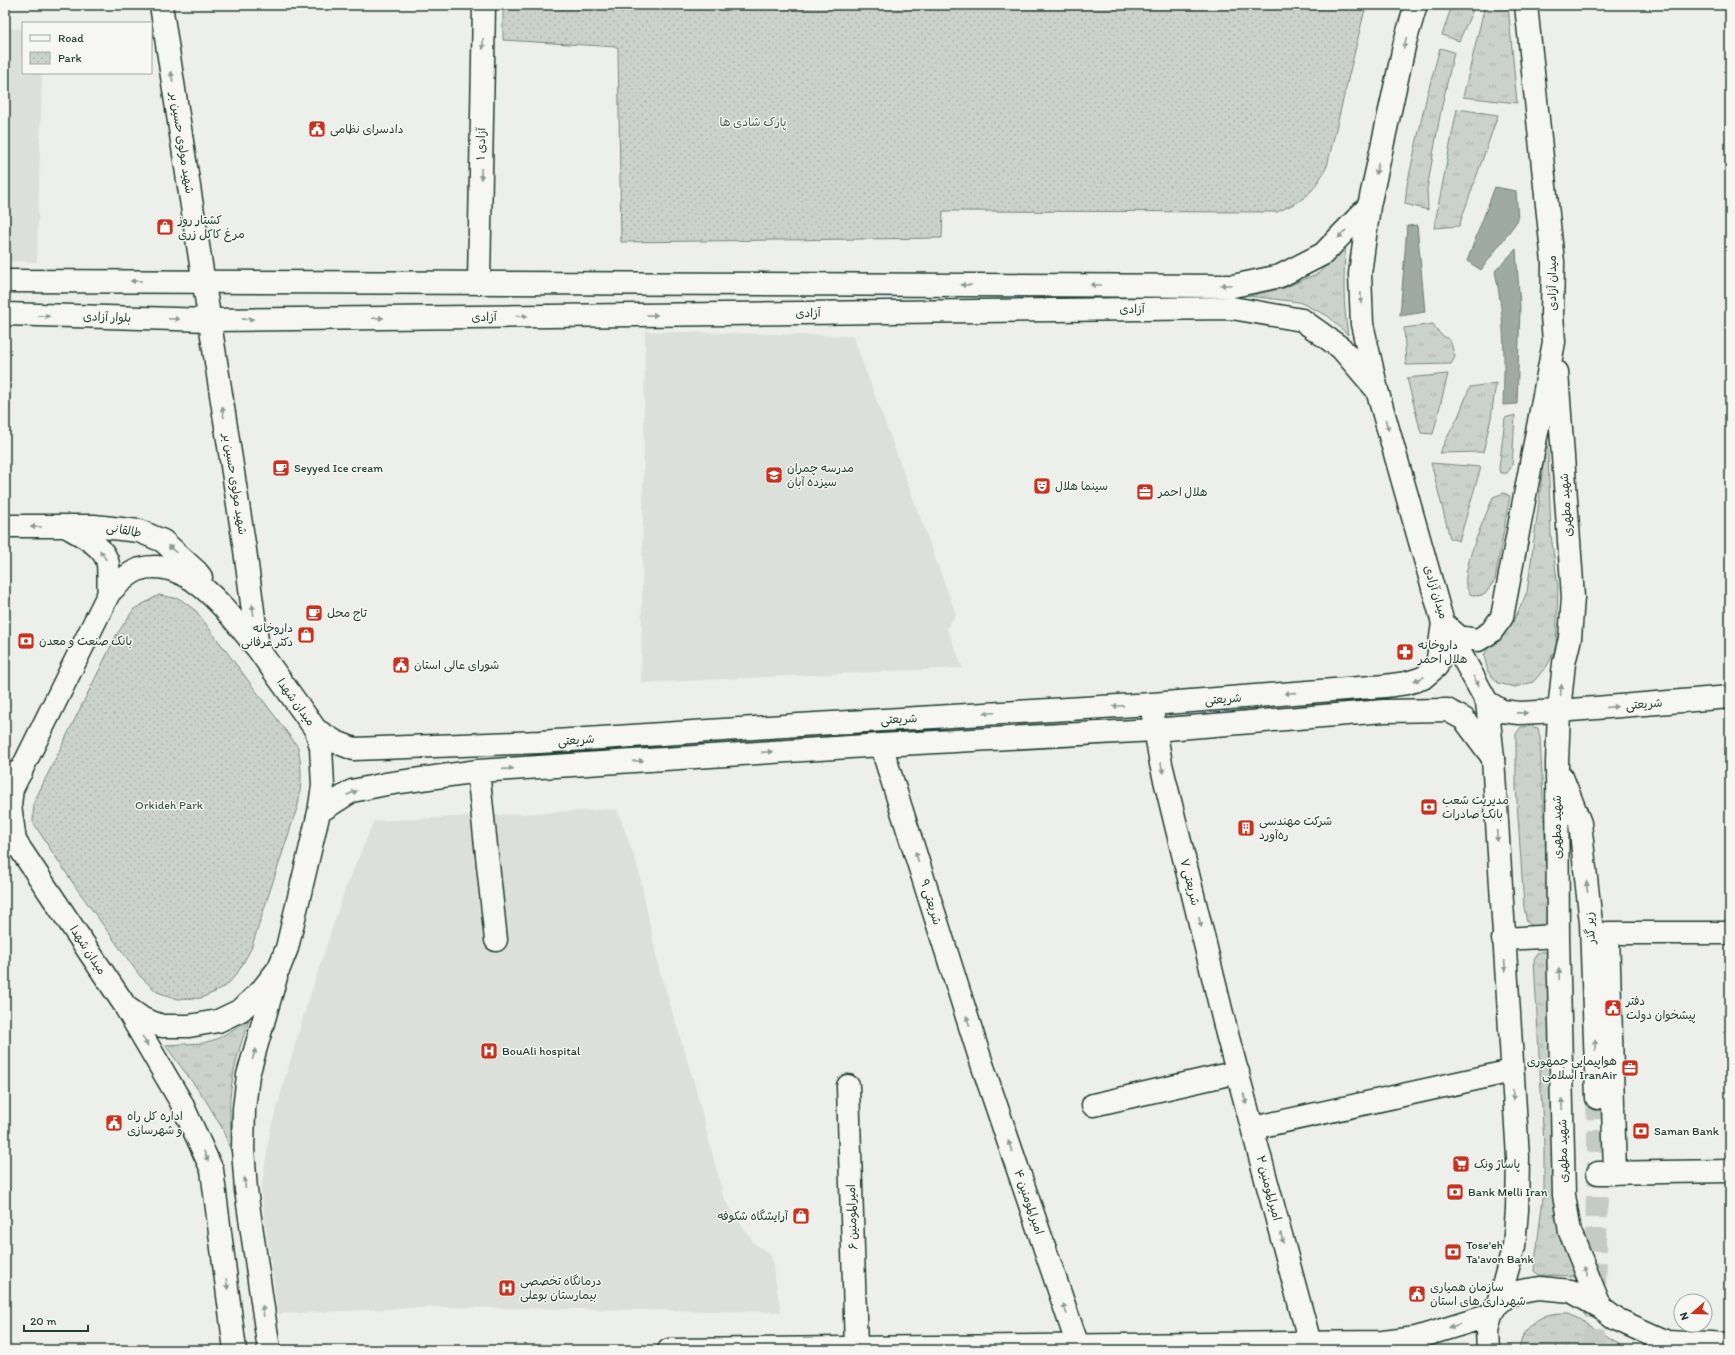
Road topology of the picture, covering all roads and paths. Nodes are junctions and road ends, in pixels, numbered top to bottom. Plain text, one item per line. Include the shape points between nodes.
1 (161, 5) edge
2 (484, 5) edge
3 (1416, 5) edge
4 (1526, 5) edge
5 (1369, 206) junction
6 (5, 281) edge
7 (203, 281) junction
8 (479, 283) junction
9 (5, 314) edge
10 (209, 320) junction
11 (1554, 342) junction
12 (1377, 390) junction
13 (5, 526) edge
14 (67, 527) junction
15 (109, 593) junction
16 (216, 599) junction
17 (1443, 622) junction
18 (258, 649) junction
19 (1730, 697) edge
20 (1487, 702) junction
21 (1152, 704) junction
22 (1559, 711) junction
23 (316, 730) junction
24 (1154, 730) junction
25 (882, 745) junction
26 (1493, 758) junction
27 (1557, 763) junction
28 (478, 771) junction
29 (13, 773) edge
30 (319, 812) junction
31 (10, 836) edge
32 (1730, 933) edge
33 (1558, 936) junction
34 (1503, 939) junction
35 (496, 940) dead end
36 (279, 968) junction
37 (126, 1007) junction
38 (1228, 1034) joint
39 (980, 1058) joint
40 (1512, 1071) junction
41 (1238, 1072) junction
42 (848, 1086) dead end
43 (1597, 1098) tunnel mouth
44 (1093, 1105) dead end
45 (1253, 1128) junction
46 (1730, 1171) edge
47 (1601, 1308) junction
48 (1494, 1310) junction
49 (1310, 1343) junction
50 (1730, 1345) edge
51 (1078, 1346) junction
52 (1672, 1346) edge
53 (856, 1348) junction
54 (893, 1349) edge
55 (235, 1350) edge
56 (269, 1350) edge
57 (669, 1350) edge
58 (1488, 1350) edge

7 -> 1 street, شهید مولوی حسین بر
2 -> 8 street, آزادی ۱
3 -> 5 street, میدان آزادی via 1405,42
4 - 11 street, میدان آزادی via 1553,262
5 -> 8 street, آزادی via 1322,254 1280,276 1233,286
5 -> 12 street, میدان آزادی via 1360,281 1362,324
7 -> 6 street
7 - 8 street, آزادی
7 - 10 street, شهید مولوی حسین بر
9 -> 10 street, بلوار آزادی
10 -> 12 street, آزادی via 1232,308 1302,320 1342,348
18 -> 10 street, شهید مولوی حسین بر
11 - 17 street, میدان آزادی via 1502,617 1491,632 1478,640 1459,637
22 -> 11 street, شهید مطهری via 1564,663 1570,638 1573,597
12 -> 17 street, میدان آزادی
14 -> 13 street, طالقانی
15 -> 14 street via 108,564 105,556 88,539
16 -> 14 street, طالقانی via 197,572 163,541 139,531 94,526
15 - 16 street, میدان شهدا via 124,578 140,569 160,566 182,573
15 - 29 street, میدان شهدا
16 - 18 street, میدان شهدا
17 -> 20 street
17 -> 21 street, شریعتی via 1437,666 1423,678 1407,683
18 - 23 street, میدان شهدا
22 -> 19 street, شریعتی
20 -> 22 street, شریعتی via 1502,711
20 - 26 street
21 -> 23 street, شریعتی via 540,742 382,748 354,748 336,742
21 - 24 street, شریعتی ۷
22 - 27 street, شهید مطهری
23 - 30 street, میدان شهدا via 323,767
24 - 25 street
24 - 26 street via 1384,711 1447,710 1464,719
24 -> 38 street, شریعتی ۷
28 -> 25 street
39 -> 25 street, شریعتی ۹
26 -> 34 street
27 - 33 street, شهید مطهری
43 -> 27 street, زیر گذر via 1591,923 1580,823
30 -> 28 street via 352,791
28 - 35 street
29 - 31 street, میدان شهدا
30 - 36 street, میدان شهدا via 287,948
31 - 37 street, میدان شهدا
32 - 46 street via 1608,932 1606,1173
33 - 34 street
47 -> 33 street, شهید مطهری via 1570,1232 1564,1195
34 -> 40 street
36 - 37 street, میدان شهدا via 261,991 241,1010 218,1021 189,1026 162,1026 143,1019
56 -> 36 street via 246,1190 244,1109 248,1075
37 -> 55 street via 181,1102 212,1170
38 - 41 street, امیرالمومنین ۲
51 -> 39 street, امیرالمومنین ۴
40 - 45 street
40 -> 48 street via 1518,1157 1517,1210 1514,1246
41 - 44 street
41 -> 45 street, امیرالمومنین ۲
42 - 53 street, امیرالمومنین ۶
45 -> 49 street, امیرالمومنین ۲
47 - 48 street via 1571,1292 1540,1288 1507,1296
47 - 52 street via 1616,1319
48 -> 49 street via 1416,1338 1383,1342
48 - 58 street via 1487,1331
49 - 51 street
50 - 52 street
51 - 54 street
53 - 54 street
53 - 57 street

